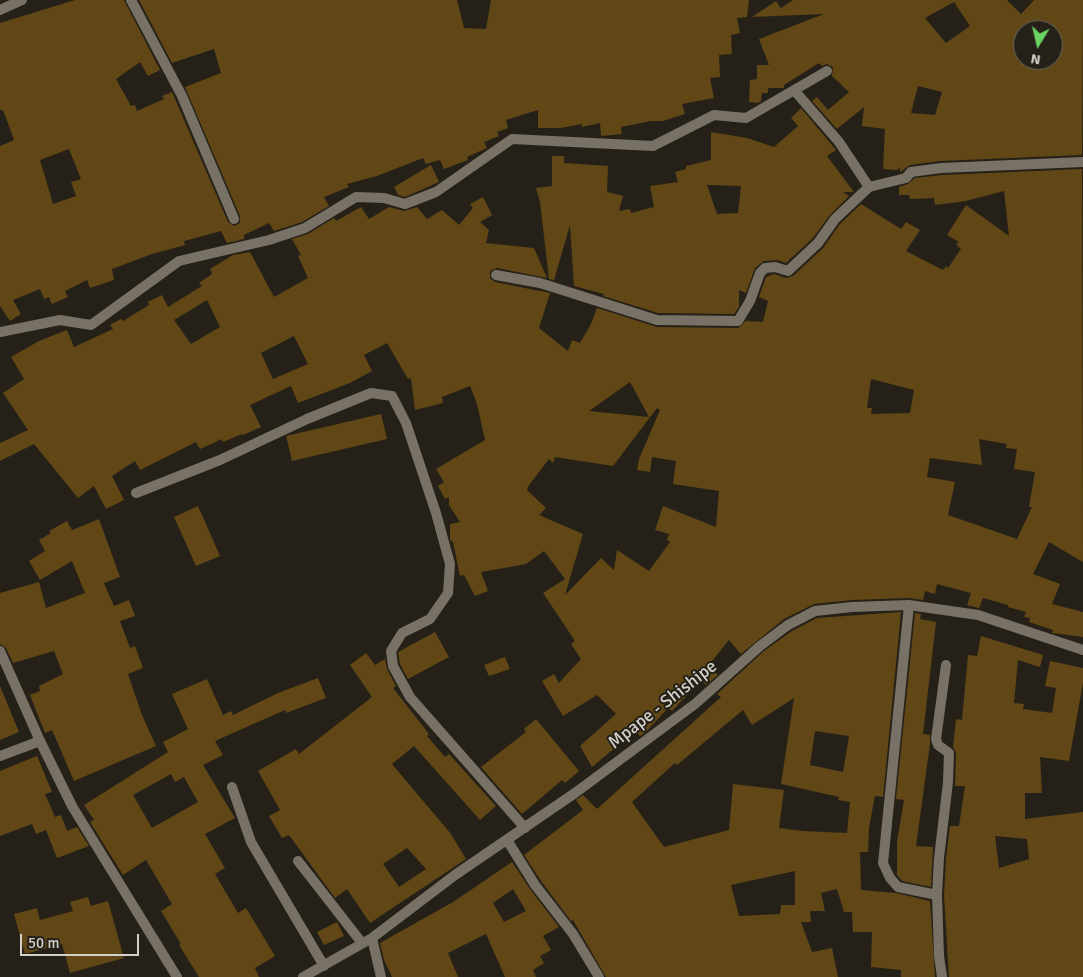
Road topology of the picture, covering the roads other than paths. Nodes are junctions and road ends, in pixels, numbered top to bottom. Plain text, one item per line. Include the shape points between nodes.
1 (22, 0) edge
2 (131, 0) edge
3 (0, 10) edge
4 (827, 71) dead end
5 (794, 90) junction
6 (1083, 162) edge
7 (869, 187) junction
8 (234, 219) dead end
9 (496, 275) dead end
10 (0, 332) edge
11 (136, 493) dead end
12 (909, 605) junction
13 (1083, 650) edge
14 (0, 652) edge
15 (946, 665) dead end
16 (40, 741) junction
17 (0, 756) edge
18 (232, 787) dead end
19 (525, 828) junction
20 (507, 840) junction
21 (298, 861) dead end
22 (937, 895) junction
23 (372, 938) junction
24 (362, 943) junction
25 (324, 966) junction
26 (177, 977) edge
27 (303, 977) edge
28 (382, 977) edge
29 (599, 977) edge
30 (942, 977) edge

1 - 3 street
2 - 8 street via 182,96
4 - 5 street
5 - 7 street via 839,142
5 - 10 street via 746,118 714,115 654,146 512,139 436,192 405,204 384,198 356,197 305,228 179,261 91,325 60,320
6 - 7 street via 941,168 911,172 906,178
7 - 9 street via 788,271 775,267 765,268 760,273 750,301 738,321 657,320 540,283
11 - 19 street via 220,460 307,418 371,393 392,396 406,423 450,564 448,593 430,619 402,633 391,652 392,666 410,697
12 - 13 street, Mpape - Shishipe via 978,615
12 - 19 street, Mpape - Shishipe via 815,611 788,625 695,704
12 - 22 street via 883,863 898,887
14 - 16 street
15 - 22 street via 936,739 938,745 949,753
16 - 17 street
16 - 26 street via 72,806
18 - 25 street via 251,842
19 - 20 street, Mpape - Shishipe
20 - 23 street, Mpape - Shishipe
20 - 29 street
21 - 24 street
22 - 30 street
23 - 24 street, Mpape - Shishipe
23 - 28 street
24 - 25 street, Mpape - Shishipe
25 - 27 street, Mpape - Shishipe

